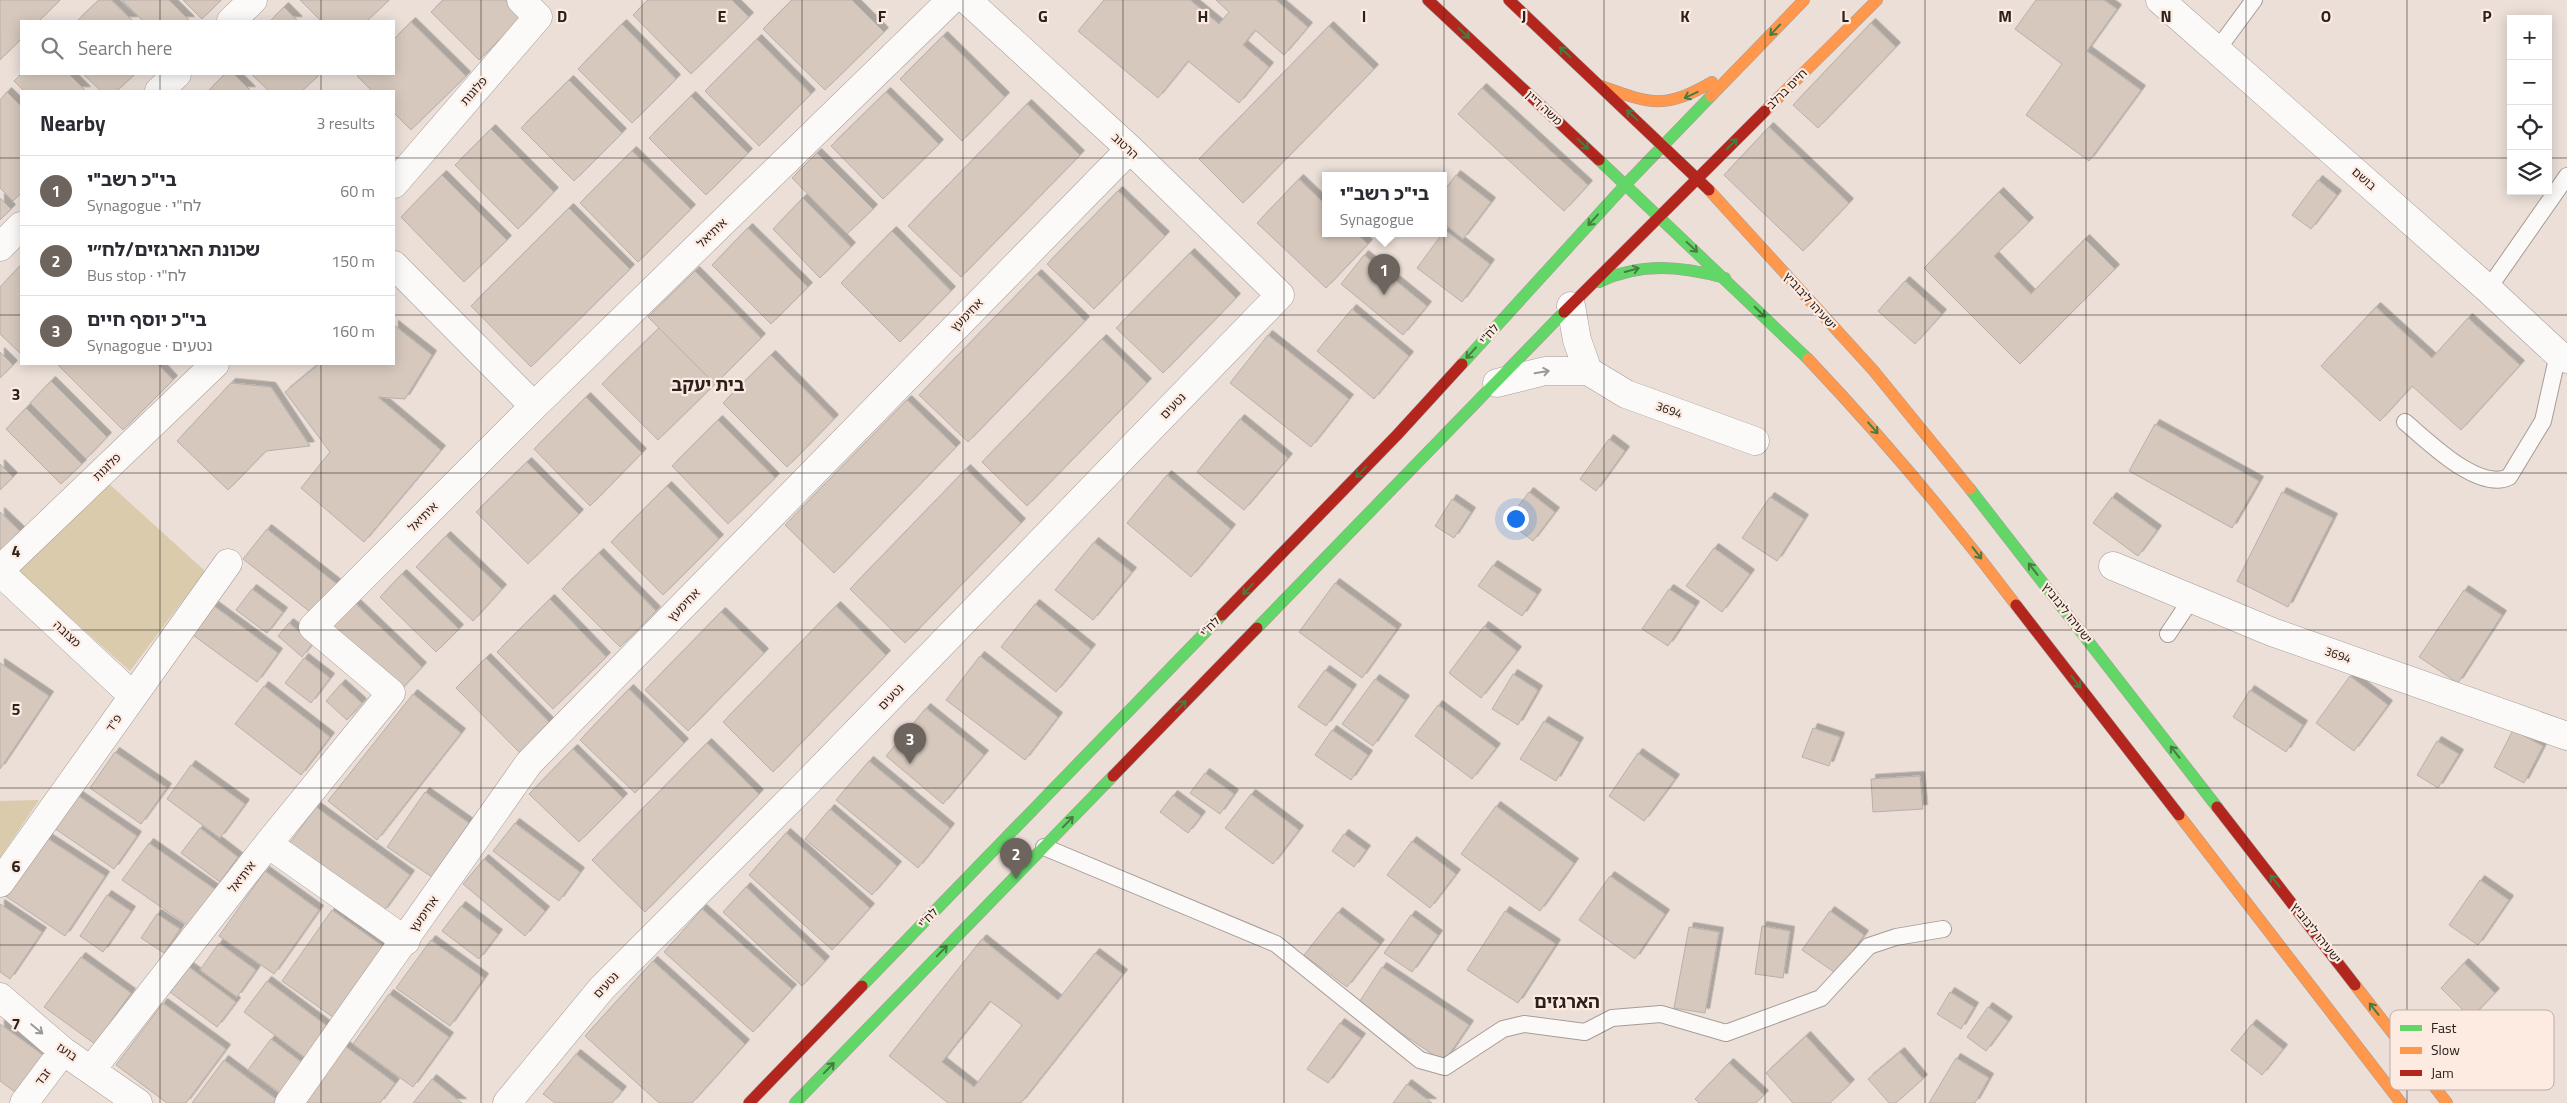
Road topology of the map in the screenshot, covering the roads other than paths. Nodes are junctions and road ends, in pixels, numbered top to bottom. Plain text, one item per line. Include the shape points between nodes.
1 (252, 0) edge
2 (521, 0) edge
3 (952, 0) edge
4 (967, 0) edge
5 (1428, 0) edge
6 (1510, 0) edge
7 (1804, 0) edge
8 (1877, 0) edge
9 (2160, 0) edge
10 (2254, 0) edge
11 (232, 20) edge
12 (2217, 50) junction
13 (1747, 60) junction
14 (176, 75) edge
15 (1601, 86) junction
16 (160, 90) edge
17 (1663, 144) junction
18 (1130, 149) junction
19 (2567, 176) edge
20 (1697, 178) junction
21 (395, 183) edge
22 (1626, 184) junction
23 (1659, 216) junction
24 (20, 227) edge
25 (0, 247) edge
26 (395, 266) edge
27 (1725, 278) junction
28 (2488, 289) junction
29 (1280, 295) joint
30 (1579, 298) junction
31 (2562, 357) edge
32 (213, 365) edge
33 (1588, 371) junction
34 (1497, 383) junction
35 (534, 406) junction
36 (2405, 422) dead end
37 (1755, 441) dead end
38 (228, 563) dead end
39 (2113, 566) dead end
40 (0, 571) edge
41 (2192, 598) junction
42 (2168, 634) dead end
43 (133, 696) junction
44 (2567, 736) edge
45 (268, 844) junction
46 (1044, 847) junction
47 (0, 883) edge
48 (1943, 928) dead end
49 (406, 941) junction
50 (0, 997) edge
51 (2390, 1030) edge
52 (63, 1051) junction
53 (92, 1069) junction
54 (2390, 1089) edge
55 (2391, 1090) edge
56 (2437, 1090) edge
57 (24, 1103) edge
58 (138, 1103) edge
59 (289, 1103) edge
60 (507, 1103) edge
61 (749, 1103) edge
62 (796, 1103) edge
63 (2401, 1103) edge
64 (2447, 1103) edge

1 - 11 street
2 - 21 street, פלוגות via 538,17
3 - 35 street, איתיאל
4 - 18 street, הרטוב
5 -> 22 main road, משה דיין
15 -> 6 main road
7 -> 13 main road
20 -> 8 main road, חיים ברלב
9 - 12 street, בושם
10 - 12 lane
12 - 28 street, בושם
13 -> 15 main road via 1697,92 1662,105
13 - 17 main road
14 - 16 street
17 -> 15 main road
17 - 20 main road, ישעיהו ליבוביץ
17 - 22 main road, לח"י
18 - 29 street, הרטוב
18 - 49 street, אחימעץ via 529,763
19 - 28 lane
20 - 23 main road
51 -> 20 main road, ישעיהו ליבוביץ via 1966,483 1866,363
22 - 23 main road, משה דיין
22 -> 61 main road, לח"י via 1397,435
23 -> 27 main road
23 - 30 main road
24 - 25 street
26 - 35 street
30 -> 27 main road via 1608,277 1651,266 1682,268
27 -> 54 main road via 1854,407 1958,529
28 - 31 street, בושם
29 - 60 street, נטעים via 804,786 602,988
30 - 33 street via 1577,340
30 - 34 main road
31 - 36 lane via 2543,421 2509,477 2500,481 2484,478 2449,459
32 - 40 street, פלוגות
34 -> 33 street via 1545,371
33 - 37 street, 3694 via 1626,394
46 -> 34 main road
35 - 45 street, איתיאל via 313,627 391,693
38 - 43 street, פ"ד
39 - 41 street, 3694
40 - 43 street, מצובה
41 - 42 lane
41 - 44 street, 3694 via 2272,632
43 - 47 street, פ"ד
45 - 49 street
45 - 53 street, איתיאל
46 - 48 lane via 1276,944 1420,1060 1445,1067 1503,1029 1524,1024 1585,1032 1612,1018 1661,1014 1726,1033 1821,998 1869,946
62 -> 46 main road
49 - 59 street, אחימעץ
50 -> 52 street, בועז
52 - 53 street, בועז
52 - 57 street, זבד
53 - 58 street, בועז
55 -> 63 main road
64 -> 56 main road, ישעיהו ליבוביץ

